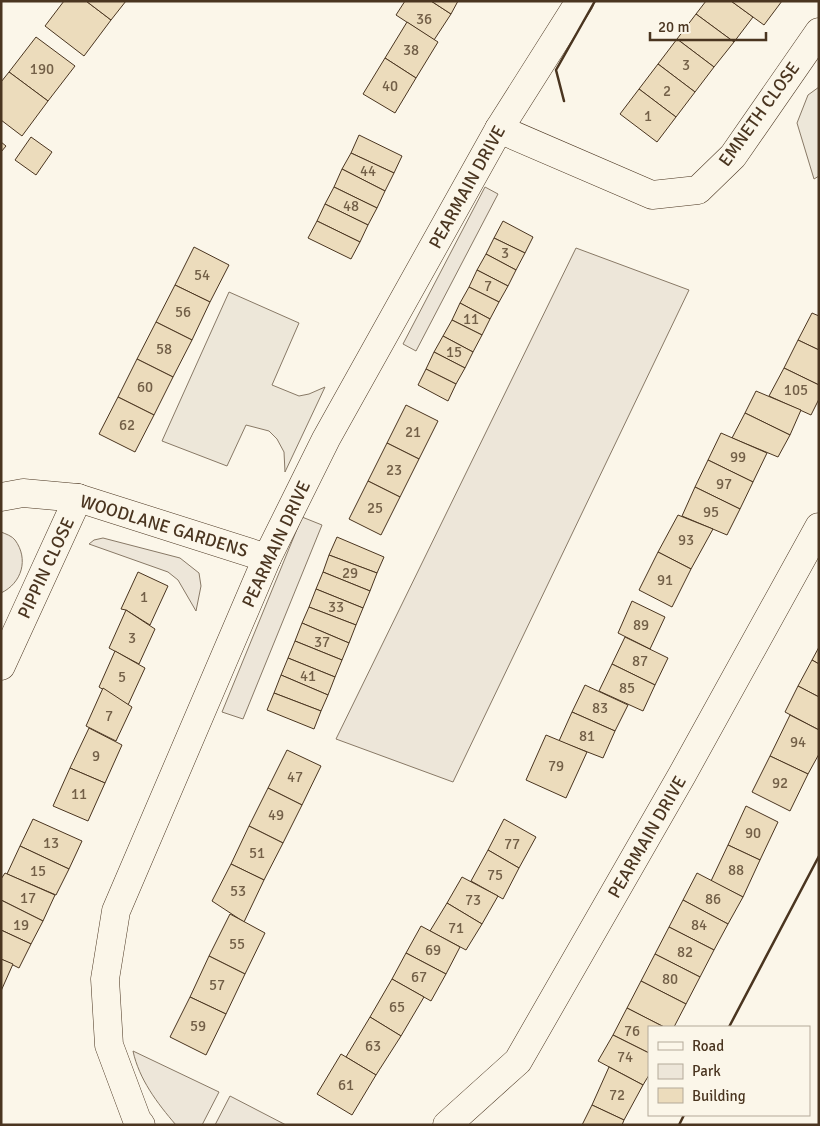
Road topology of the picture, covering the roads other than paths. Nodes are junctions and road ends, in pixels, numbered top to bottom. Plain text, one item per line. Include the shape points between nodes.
1 (580, 1) edge
2 (819, 32) edge
3 (498, 129) junction
4 (1, 497) edge
5 (78, 498) junction
6 (819, 528) edge
7 (267, 558) junction
8 (1, 666) edge
9 (141, 1125) edge
10 (447, 1125) edge

1 - 3 street, PEARMAIN DRIVE
2 - 3 street, EMNETH CLOSE via 732,156 698,190 652,195
3 - 7 street, PEARMAIN DRIVE via 326,439
4 - 5 street, WOODLANE GARDENS via 23,493
5 - 7 street, WOODLANE GARDENS
5 - 8 street, PIPPIN CLOSE
6 - 10 street, PEARMAIN DRIVE via 518,1061
7 - 9 street, PEARMAIN DRIVE via 116,911 106,979 109,1045

